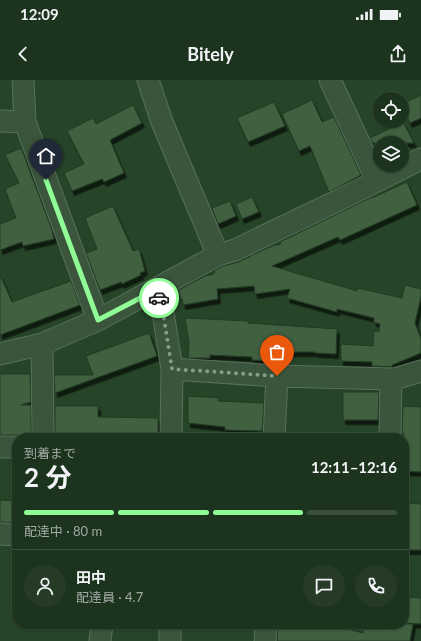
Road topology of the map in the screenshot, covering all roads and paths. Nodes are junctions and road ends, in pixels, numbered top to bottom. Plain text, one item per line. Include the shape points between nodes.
1 (23, 80) edge
2 (148, 80) edge
3 (330, 80) edge
4 (0, 121) edge
5 (25, 122) junction
6 (421, 159) edge
7 (377, 181) junction
8 (218, 255) junction
9 (148, 294) junction
10 (98, 320) junction
11 (42, 344) junction
12 (0, 354) edge
13 (172, 369) junction
14 (421, 371) edge
15 (277, 376) junction
16 (391, 379) junction
17 (43, 433) edge
18 (172, 433) edge
19 (274, 433) edge
20 (390, 433) edge
21 (0, 447) edge
22 (12, 447) edge
23 (0, 534) edge
24 (12, 535) edge
25 (101, 629) edge
26 (170, 629) edge
27 (266, 629) edge
28 (100, 641) edge
29 (170, 641) edge
30 (265, 641) edge

1 - 5 street
2 - 8 street via 162,122
3 - 7 street
4 - 5 street
5 - 10 street
6 - 7 street
7 - 8 street via 235,250
8 - 9 street
9 - 10 street
9 - 13 street via 161,300
10 - 11 street
11 - 12 street
11 - 17 street
13 - 15 street
13 - 18 street
14 - 16 street
15 - 16 street
15 - 19 street
16 - 20 street
21 - 22 street
23 - 24 street
25 - 28 street
26 - 29 street
27 - 30 street

